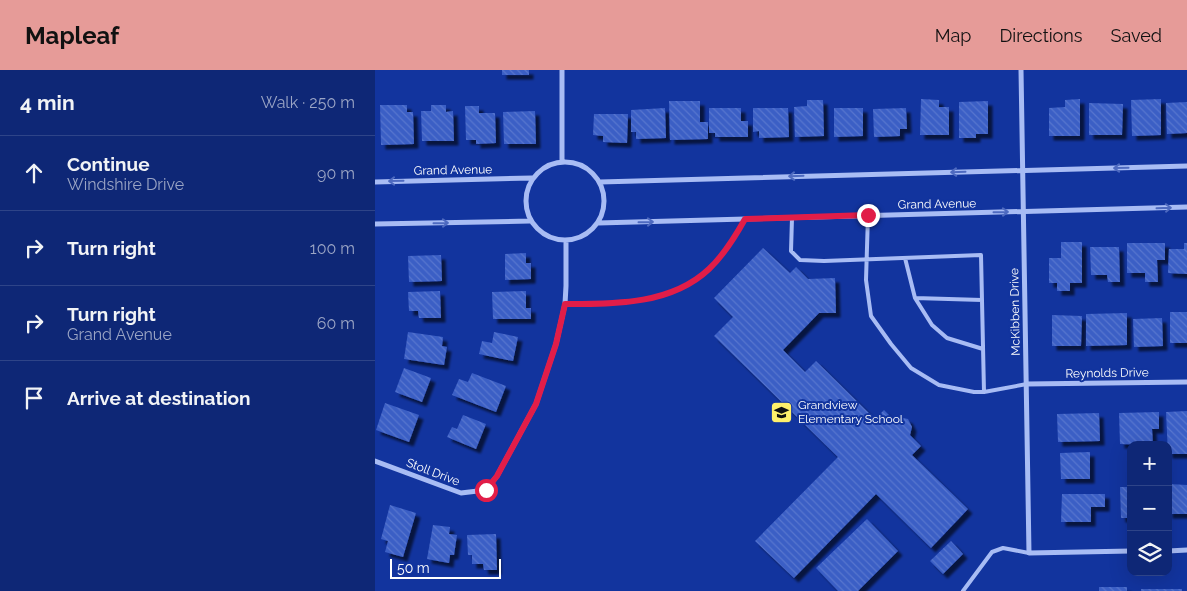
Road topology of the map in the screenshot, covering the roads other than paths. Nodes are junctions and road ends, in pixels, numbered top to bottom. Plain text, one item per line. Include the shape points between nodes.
1 (562, 70) edge
2 (1021, 70) edge
3 (562, 162) junction
4 (1187, 166) edge
5 (1023, 170) junction
6 (532, 178) junction
7 (375, 182) edge
8 (600, 182) junction
9 (1187, 207) edge
10 (1023, 211) junction
11 (868, 215) junction
12 (792, 218) junction
13 (745, 219) junction
14 (530, 221) junction
15 (598, 223) junction
16 (375, 224) edge
17 (566, 240) junction
18 (905, 258) junction
19 (867, 259) junction
20 (915, 298) junction
21 (982, 300) junction
22 (565, 304) junction
23 (983, 349) junction
24 (1187, 382) edge
25 (1027, 384) junction
26 (984, 392) junction
27 (375, 461) edge
28 (1187, 550) edge
29 (1127, 551) edge
30 (1172, 551) edge
31 (1029, 553) junction
32 (963, 591) edge

1 - 3 street
2 - 5 street, McKibben Drive
3 - 6 street via 542,168
3 - 8 street via 581,164
4 -> 5 street
5 -> 8 street
5 - 10 street, McKibben Drive
6 -> 7 street, Grand Avenue
6 - 14 street via 525,204
8 - 15 street via 605,206
10 -> 9 street, Grand Avenue
11 -> 10 street, Grand Avenue
10 - 25 street, McKibben Drive
11 - 12 street, Grand Avenue
11 - 19 lane
12 - 13 street, Grand Avenue
12 - 19 lane via 791,250 800,260
15 -> 13 street, Grand Avenue
13 - 22 lane via 731,244 709,269 685,286 653,298 611,304
16 -> 14 street
14 - 17 street via 547,236
15 - 17 street via 583,236
17 - 22 street
18 - 19 lane
18 - 20 lane
18 - 21 lane via 981,255
19 - 26 lane via 871,316 911,368 939,385
20 - 21 lane
20 - 23 lane via 932,324 947,338
21 - 23 lane
22 - 27 street, Stoll Drive via 536,404 486,490 461,493
23 - 26 lane
24 - 25 street, Reynolds Drive
25 - 26 lane
25 - 31 street, McKibben Drive
28 - 30 street
29 - 31 street
31 - 32 lane via 1003,548 992,552

